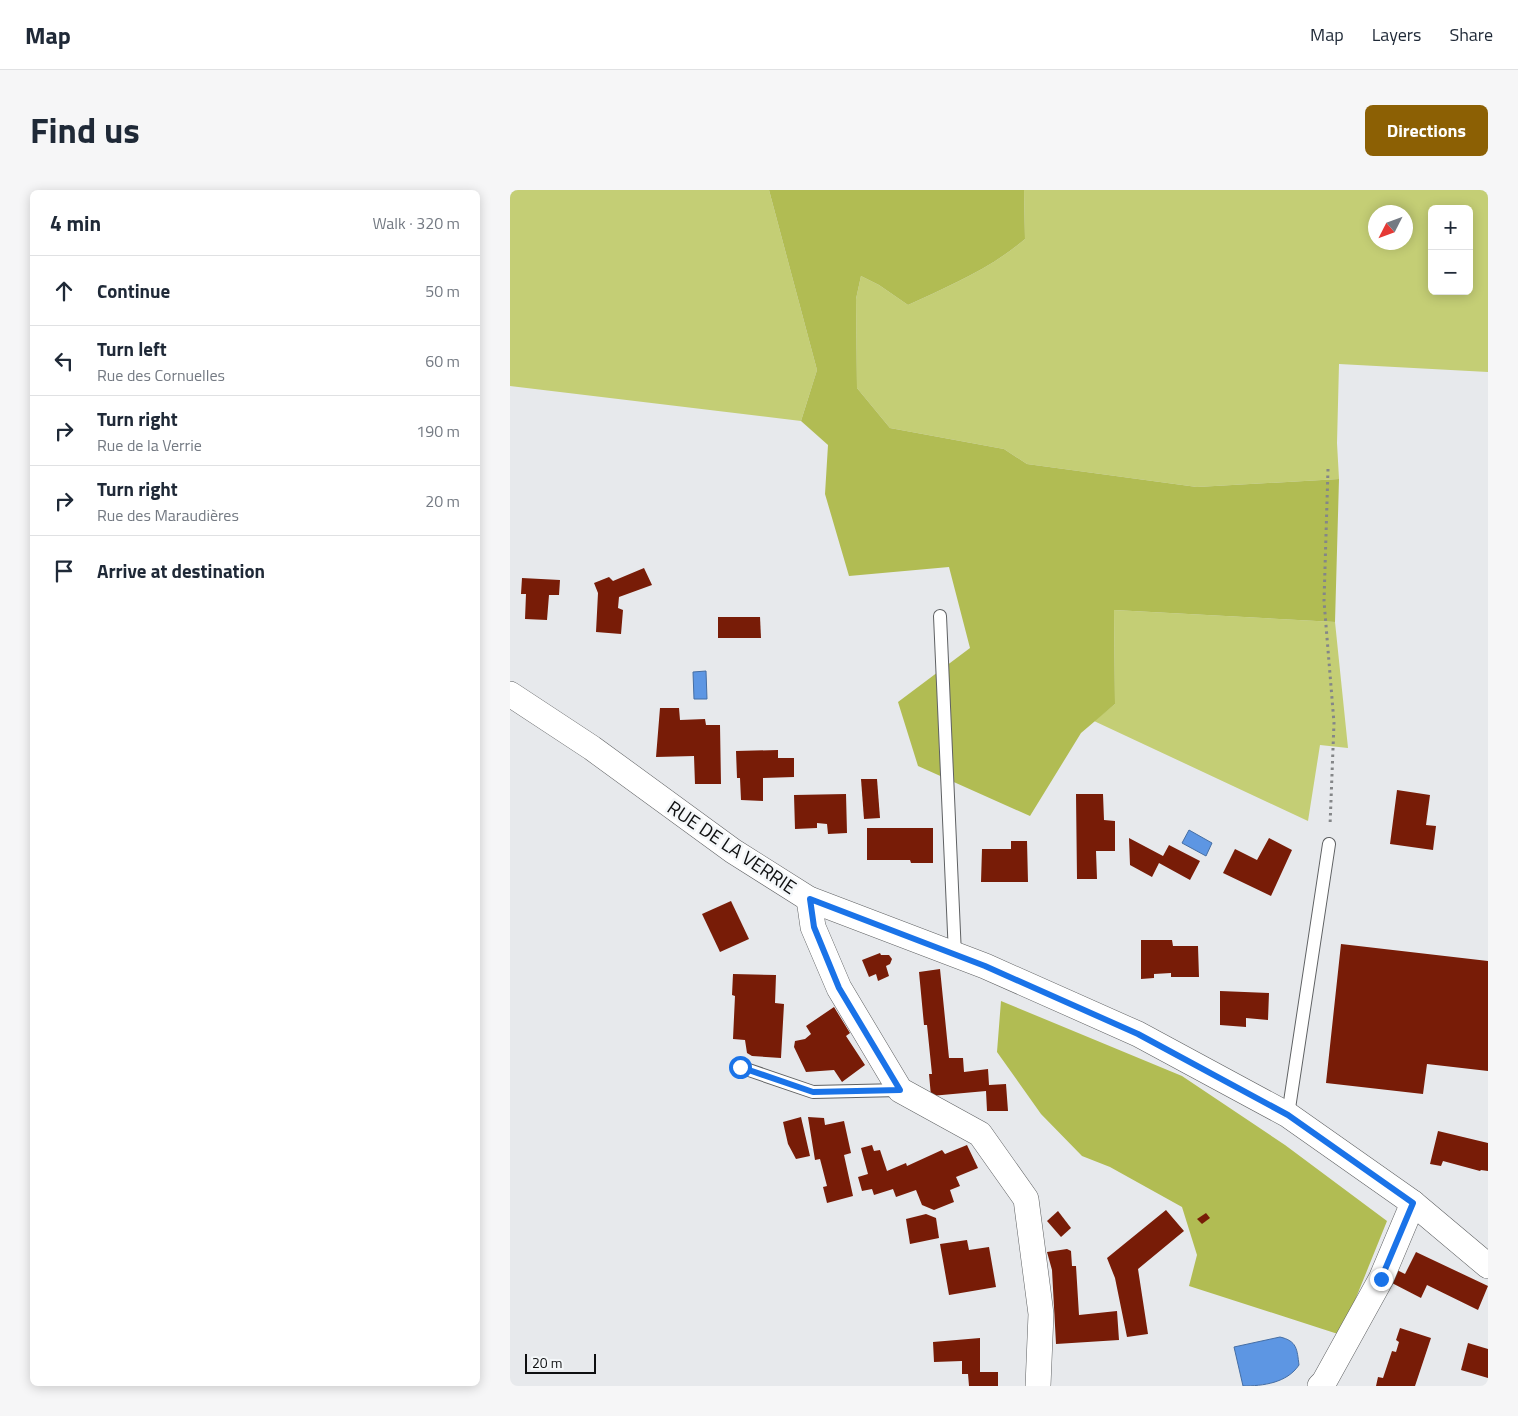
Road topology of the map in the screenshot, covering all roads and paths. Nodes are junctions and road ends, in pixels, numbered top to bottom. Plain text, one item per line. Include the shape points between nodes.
1 (1328, 469) dead end
2 (940, 616) dead end
3 (510, 694) edge
4 (1329, 844) joint
5 (810, 899) junction
6 (956, 955) junction
7 (740, 1067) dead end
8 (900, 1090) junction
9 (1288, 1115) junction
10 (1413, 1203) junction
11 (1488, 1266) edge
12 (1038, 1386) edge
13 (1320, 1386) edge

1 - 4 path via 1324,602 1334,723
2 - 6 lane
3 - 5 street, RUE DE LA VERRIE via 592,748 733,851
4 - 9 lane
5 - 6 street, RUE DE LA VERRIE
5 - 8 street via 814,927 839,988
6 - 9 street, RUE DE LA VERRIE via 1138,1034
7 - 8 lane via 813,1092
8 - 12 street via 980,1134 1026,1199 1041,1314
9 - 10 street, RUE DE LA VERRIE
10 - 11 street, RUE DE LA VERRIE
10 - 13 street via 1381,1279

